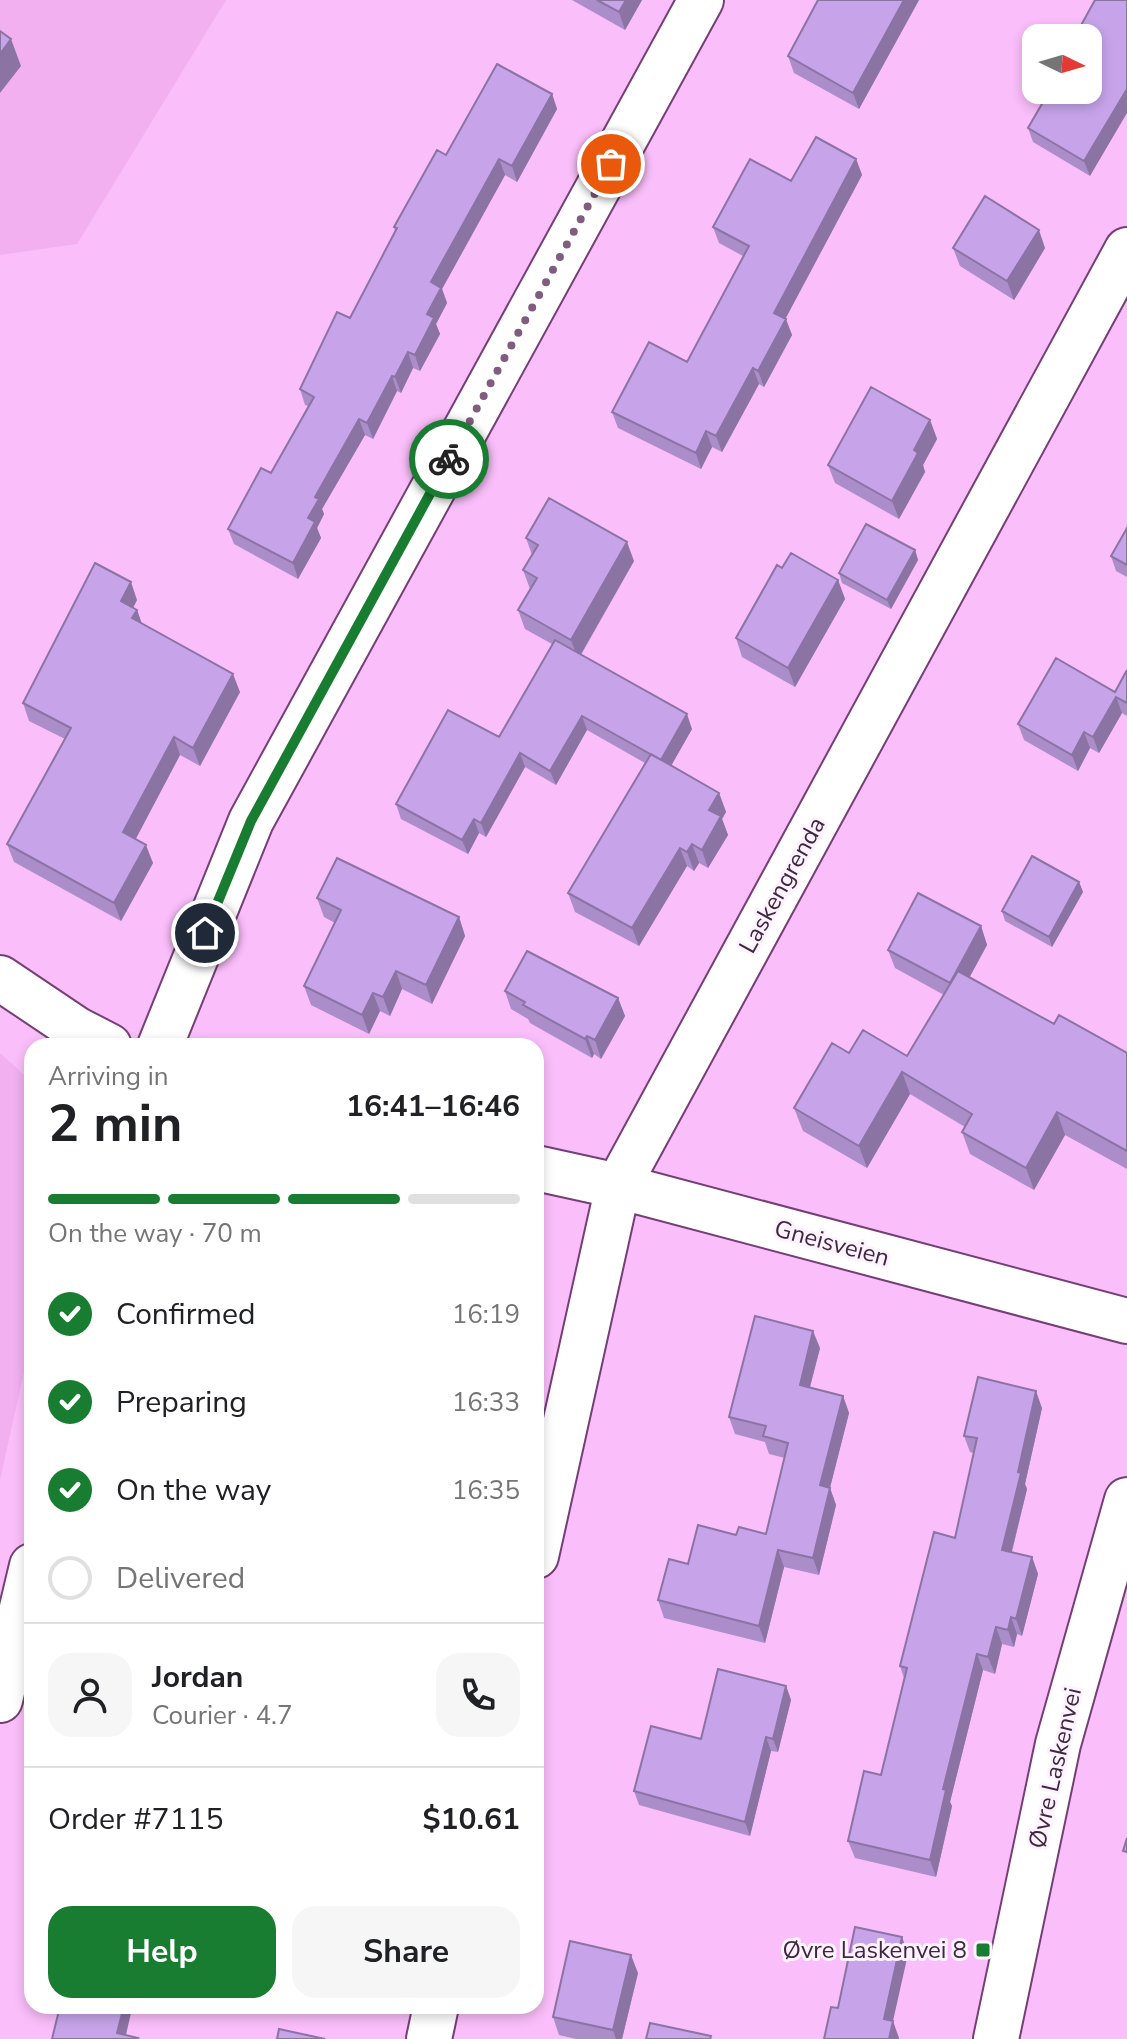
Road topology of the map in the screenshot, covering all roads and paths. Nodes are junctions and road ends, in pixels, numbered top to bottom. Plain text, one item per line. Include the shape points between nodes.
1 (701, 0) edge
2 (1127, 250) edge
3 (0, 978) edge
4 (93, 1038) edge
5 (163, 1038) edge
6 (544, 1170) edge
7 (618, 1186) junction
8 (1127, 1321) edge
9 (1127, 1500) edge
10 (544, 1520) edge
11 (24, 1600) edge
12 (0, 1700) edge
13 (434, 2014) edge
14 (429, 2039) edge
15 (996, 2039) edge

1 - 5 street via 251,821
2 - 7 street, Laskengrenda
3 - 4 street
6 - 7 street, Gneisveien
7 - 8 street, Gneisveien
7 - 10 street, Laskengrenda
9 - 15 street, Øvre Laskenvei via 1058,1744
11 - 12 street
13 - 14 street

